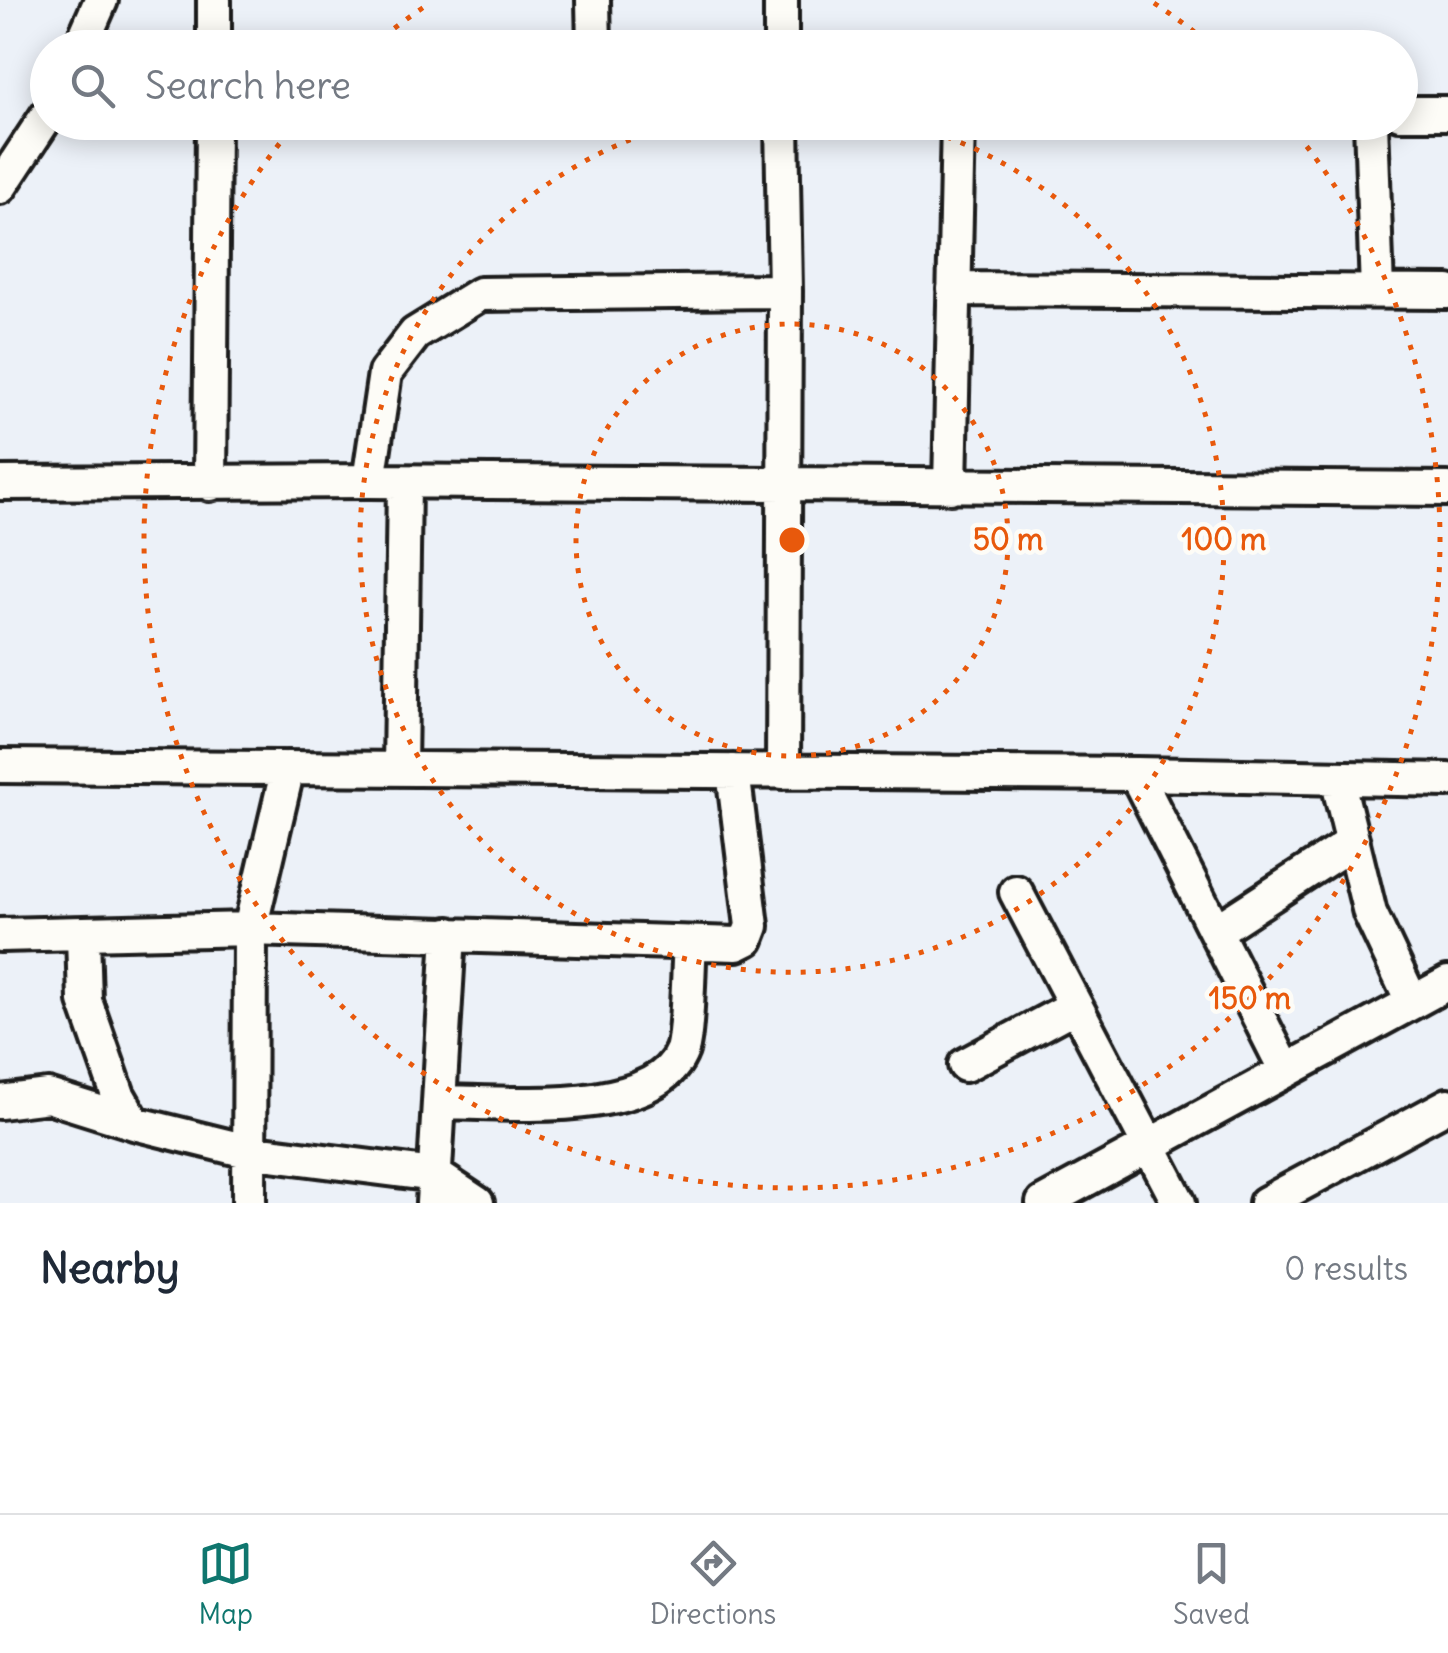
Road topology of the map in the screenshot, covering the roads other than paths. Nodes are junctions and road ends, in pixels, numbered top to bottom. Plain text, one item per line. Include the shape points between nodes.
1 (101, 0) edge
2 (214, 0) edge
3 (593, 0) edge
4 (781, 0) edge
5 (88, 30) edge
6 (214, 30) edge
7 (594, 30) edge
8 (781, 30) edge
9 (1418, 113) edge
10 (1448, 113) edge
11 (31, 140) edge
12 (213, 140) edge
13 (782, 140) edge
14 (958, 140) edge
15 (1372, 140) edge
16 (0, 187) edge
17 (954, 289) junction
18 (1378, 291) junction
19 (785, 292) junction
20 (1448, 292) edge
21 (368, 482) junction
22 (404, 482) junction
23 (0, 483) edge
24 (210, 484) junction
25 (784, 486) junction
26 (950, 487) junction
27 (1448, 489) edge
28 (0, 766) edge
29 (288, 768) junction
30 (400, 769) junction
31 (733, 772) junction
32 (783, 772) junction
33 (1136, 774) junction
34 (1337, 778) junction
35 (1448, 780) edge
36 (1353, 842) junction
37 (1016, 892) dead end
38 (250, 929) junction
39 (1216, 931) junction
40 (83, 934) junction
41 (449, 934) junction
42 (0, 936) edge
43 (690, 943) junction
44 (1448, 983) edge
45 (1412, 1002) junction
46 (1075, 1006) junction
47 (965, 1066) dead end
48 (1286, 1071) junction
49 (0, 1102) edge
50 (440, 1102) junction
51 (1446, 1111) edge
52 (134, 1124) junction
53 (1149, 1145) junction
54 (248, 1151) junction
55 (434, 1189) edge
56 (250, 1203) edge
57 (477, 1203) edge
58 (1043, 1203) edge
59 (1179, 1203) edge
60 (1266, 1203) edge

1 - 5 street
2 - 6 street
3 - 7 street
4 - 8 street
9 - 10 street
11 - 16 street
12 - 24 street
13 - 19 street
14 - 17 street
15 - 18 street
17 - 18 street
17 - 26 street
18 - 20 street
19 - 21 street via 480,294 415,334 385,373
19 - 25 street
21 - 22 street
21 - 24 street
22 - 25 street
22 - 30 street
23 - 24 street
25 - 26 street
25 - 32 street
26 - 27 street
28 - 29 street
29 - 30 street
29 - 38 street
30 - 31 street
31 - 32 street
31 - 43 street via 752,926 737,944
32 - 33 street
33 - 34 street
33 - 39 street
34 - 35 street
34 - 36 street
36 - 39 street
36 - 45 street via 1370,913
37 - 46 street
38 - 40 street
38 - 41 street
38 - 54 street
39 - 48 street
40 - 42 street
40 - 52 street via 86,1002
41 - 43 street
41 - 50 street
43 - 50 street via 682,1049 666,1072 634,1092 583,1102
44 - 45 street
45 - 48 street
46 - 47 street
46 - 53 street
48 - 53 street
49 - 52 street via 48,1096
50 - 55 street
51 - 60 street
52 - 54 street
53 - 58 street
53 - 59 street
54 - 55 street
54 - 56 street
55 - 57 street

